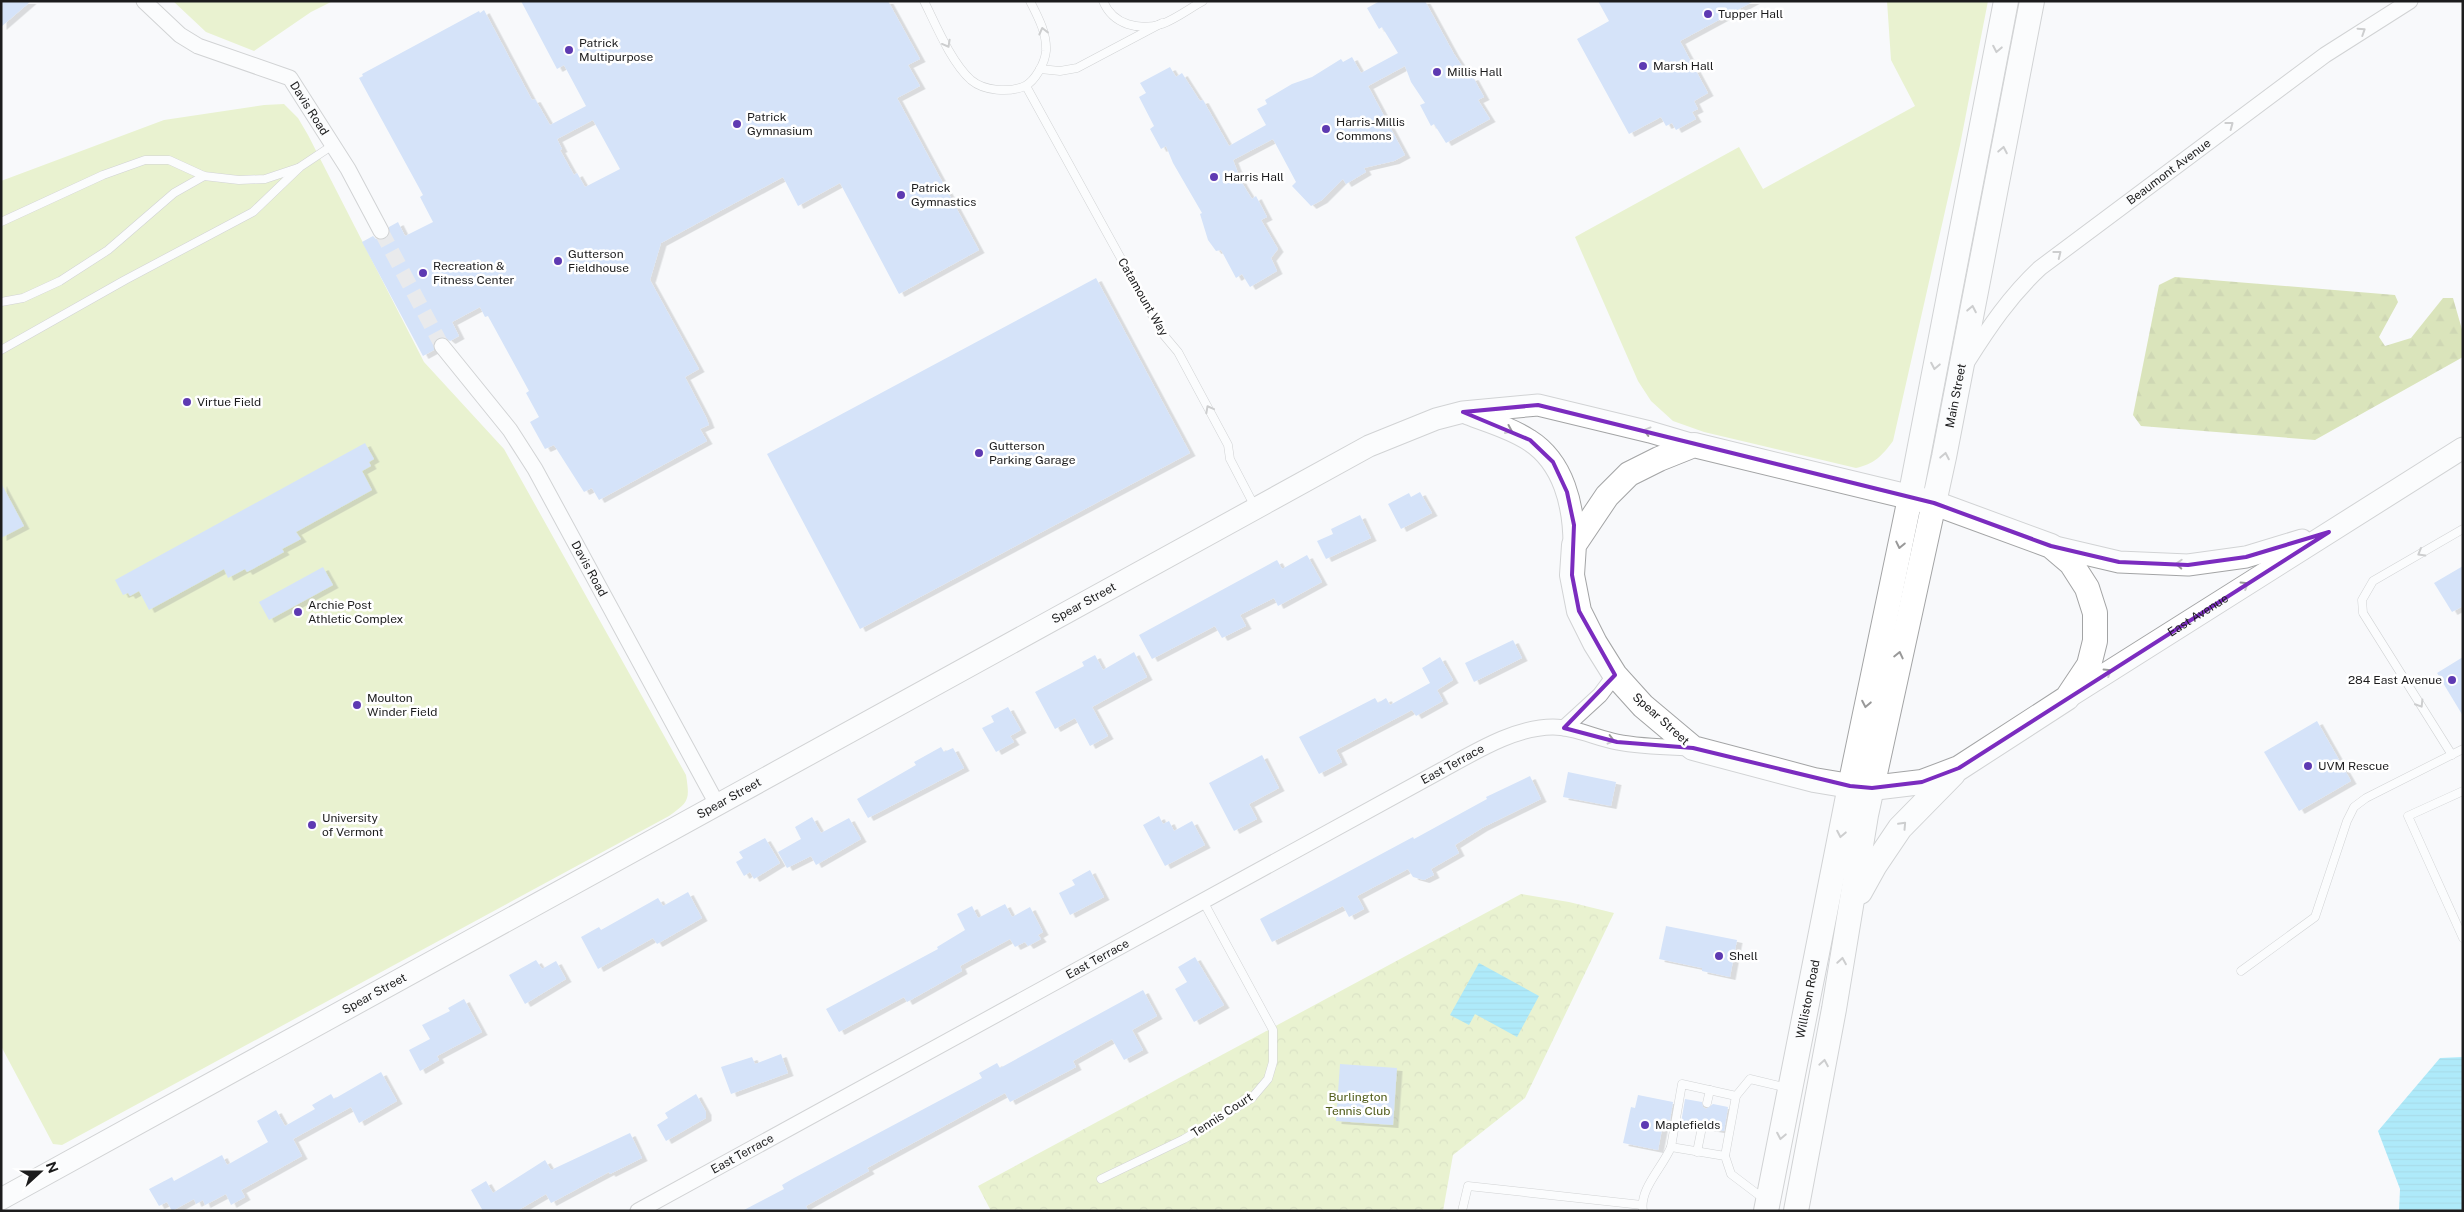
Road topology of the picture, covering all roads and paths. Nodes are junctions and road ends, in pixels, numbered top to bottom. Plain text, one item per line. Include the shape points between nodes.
1 (144, 1) edge
2 (924, 1) edge
3 (1030, 1) edge
4 (1103, 1) edge
5 (1203, 1) edge
6 (2006, 1) edge
7 (2032, 1) edge
8 (2410, 1) edge
9 (1162, 23) junction
10 (1040, 70) junction
11 (1026, 86) junction
12 (333, 145) junction
13 (300, 167) junction
14 (204, 176) junction
15 (1, 222) edge
16 (381, 232) tunnel mouth
17 (1, 302) edge
18 (442, 346) tunnel mouth
19 (1, 350) edge
20 (1960, 374) junction
21 (1464, 412) junction
22 (1694, 445) junction
23 (2463, 448) edge
24 (1910, 498) junction
25 (1934, 503) junction
26 (1256, 508) junction
27 (2463, 529) edge
28 (2329, 532) junction
29 (1574, 545) junction
30 (2051, 546) junction
31 (1615, 675) junction
32 (2067, 698) junction
33 (1564, 728) junction
34 (1693, 748) junction
35 (2463, 749) edge
36 (2452, 755) junction
37 (1958, 768) junction
38 (1861, 787) junction
39 (2463, 791) edge
40 (717, 804) junction
41 (1203, 901) junction
42 (1850, 911) junction
43 (2463, 938) edge
44 (2241, 971) dead end
45 (1790, 1088) junction
46 (1710, 1090) junction
47 (1736, 1096) junction
48 (1707, 1103) dead end
49 (1702, 1127) dead end
50 (1671, 1147) junction
51 (1697, 1152) junction
52 (1725, 1156) junction
53 (1102, 1179) dead end
54 (1, 1199) edge
55 (1767, 1206) edge
56 (1643, 1208) edge
57 (638, 1211) edge
58 (1462, 1211) edge
59 (1796, 1211) edge

1 - 12 street, Davis Road via 180,35 198,46 290,78
2 -> 11 lane via 959,66 971,81 988,89
10 -> 3 lane via 1046,52 1045,37
4 - 9 lane via 1121,23 1141,27
5 - 9 lane
6 -> 24 main road, Main Street
20 -> 7 main road, Main Street
20 -> 8 street, Beaumont Avenue via 2002,308 2040,268 2325,55
9 - 10 lane via 1077,68
10 - 11 lane
26 -> 11 lane, Catamount Way via 1230,460 1228,445 1190,373 1158,325
12 - 13 lane
12 - 16 street, Davis Road
13 - 14 lane via 265,179
13 - 19 lane via 252,212
14 - 15 lane via 169,160 145,160
14 - 17 lane via 174,193 108,250 60,281 23,298
18 - 40 street, Davis Road via 510,430 532,465
25 -> 20 main road, Main Street
22 -> 21 main road, Spear Street via 1538,406
21 - 26 main road, Spear Street via 1436,419 1369,446
21 -> 29 main road, Spear Street via 1530,440 1553,462 1572,508
22 - 24 main road, Spear Street
22 - 29 main road via 1629,474 1607,496
23 - 28 main road, East Avenue
24 - 25 main road, Spear Street
24 -> 38 main road, Main Street
25 - 30 main road, East Avenue
38 -> 25 main road, Main Street
26 - 40 main road, Spear Street
27 -> 36 lane via 2373,581 2362,600 2363,613
28 -> 30 main road, East Avenue via 2246,557 2188,565 2119,562
32 -> 28 main road, East Avenue
29 - 31 main road, Spear Street via 1572,575 1580,611
30 - 32 main road, East Avenue via 2071,562 2087,588 2095,613 2095,641 2089,665
31 - 33 street via 1600,695
31 - 34 main road, Spear Street via 1643,706
32 - 37 main road, East Avenue
33 -> 34 street, East Terrace via 1617,742
33 - 41 street, East Terrace via 1528,731 1480,750
34 - 38 main road, Spear Street via 1814,780
35 - 36 lane
36 - 44 lane via 2354,807 2314,917
37 - 38 main road, East Avenue via 1922,782
42 -> 37 main road via 1891,840
38 - 42 main road, Williston Road
38 -> 45 main road, Williston Road
39 - 43 lane via 2408,816
40 - 54 main road, Spear Street
41 - 53 lane, Tennis Court via 1273,1030 1273,1062 1268,1080 1251,1099 1184,1139
41 - 57 street, East Terrace
59 -> 42 main road, Williston Road
45 - 47 lane via 1750,1079
45 -> 55 main road, Williston Road
46 - 47 lane
46 - 48 lane
46 - 50 lane via 1682,1084
47 - 52 lane
49 - 51 lane
50 - 51 lane
50 - 56 lane via 1649,1185
51 - 52 lane
52 - 55 lane via 1731,1174
56 - 58 lane via 1468,1186

